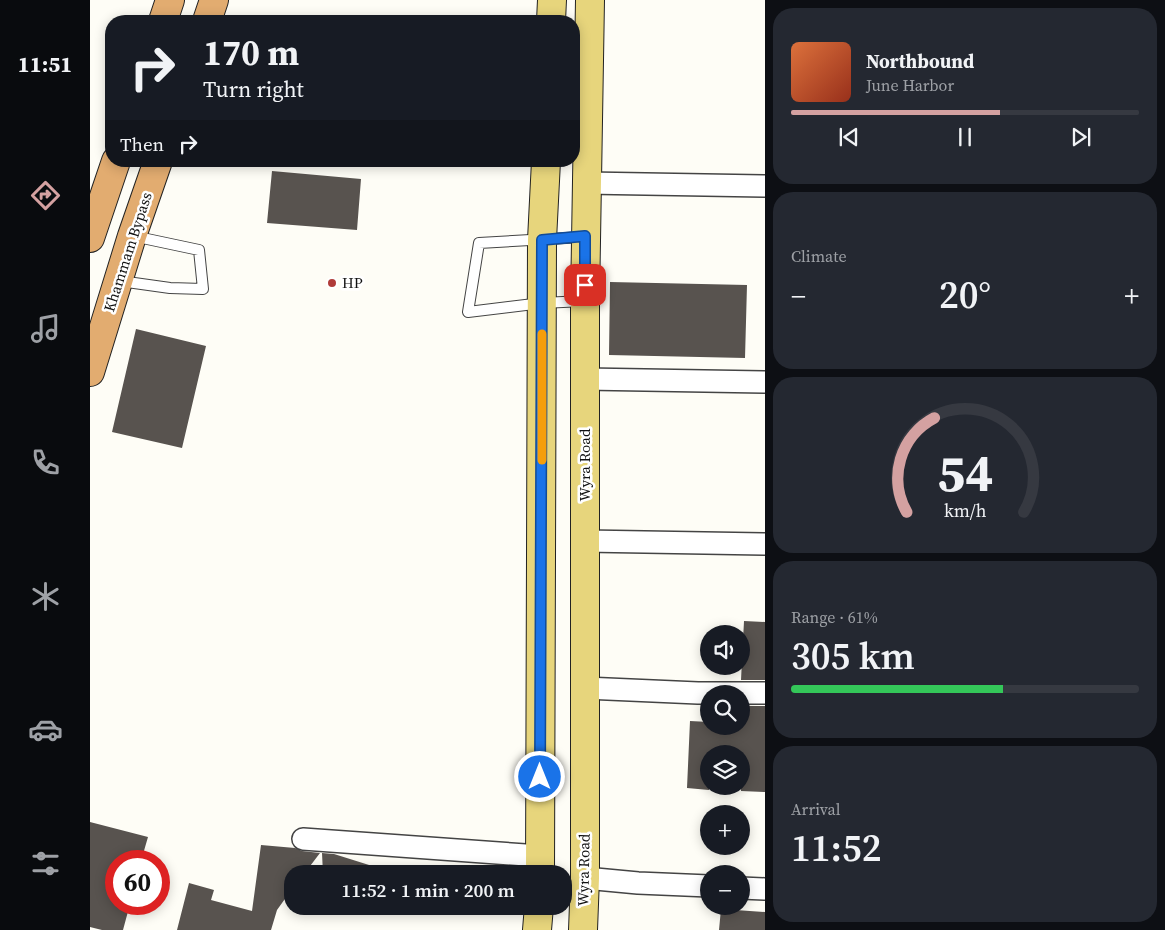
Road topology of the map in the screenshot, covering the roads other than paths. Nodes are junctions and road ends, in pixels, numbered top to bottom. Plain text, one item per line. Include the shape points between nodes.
1 (170, 0) edge
2 (214, 0) edge
3 (552, 0) edge
4 (590, 0) edge
5 (165, 15) edge
6 (209, 15) edge
7 (551, 15) edge
8 (114, 167) edge
9 (156, 167) edge
10 (546, 167) edge
11 (586, 183) junction
12 (765, 186) edge
13 (132, 236) junction
14 (585, 236) junction
15 (90, 238) edge
16 (542, 240) junction
17 (118, 281) junction
18 (585, 301) junction
19 (542, 303) junction
20 (90, 372) edge
21 (585, 379) junction
22 (765, 382) edge
23 (585, 541) junction
24 (765, 544) edge
25 (585, 688) junction
26 (765, 693) edge
27 (303, 839) dead end
28 (540, 865) edge
29 (585, 878) junction
30 (700, 886) edge
31 (750, 888) edge
32 (765, 889) edge
33 (539, 915) edge
34 (538, 930) edge
35 (582, 930) edge

1 - 5 highway
2 - 6 highway
3 - 7 main road
4 - 11 main road, Wyra Road
8 - 15 highway
9 - 13 highway, Khammam Bypass
10 - 16 main road
11 - 12 street
11 - 14 main road, Wyra Road
13 - 17 highway, Khammam Bypass
13 - 17 lane via 199,250 203,289
14 - 16 lane
14 - 18 main road, Wyra Road
16 - 19 main road
16 - 19 lane via 479,243 468,312
17 - 20 highway, Khammam Bypass
18 - 19 lane
18 - 21 main road, Wyra Road
19 - 28 main road
21 - 22 street
21 - 23 main road, Wyra Road
23 - 24 street
23 - 25 main road, Wyra Road
25 - 26 street
25 - 29 main road, Wyra Road
27 - 28 street
29 - 30 street
29 - 35 main road, Wyra Road
31 - 32 street
33 - 34 main road

